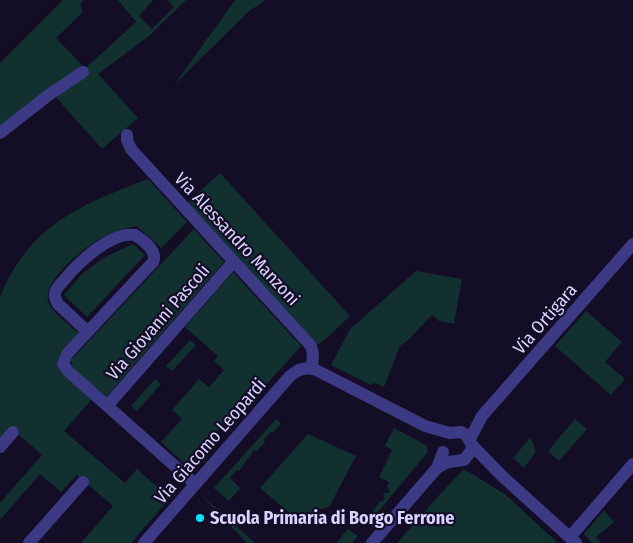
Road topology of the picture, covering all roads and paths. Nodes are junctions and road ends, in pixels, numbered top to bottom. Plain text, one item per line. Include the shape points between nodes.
1 (83, 72) dead end
2 (0, 133) edge
3 (127, 136) dead end
4 (633, 244) edge
5 (234, 261) junction
6 (88, 332) junction
7 (309, 368) junction
8 (107, 406) junction
9 (13, 432) dead end
10 (456, 441) junction
11 (0, 447) edge
12 (459, 460) junction
13 (633, 464) edge
14 (436, 468) junction
15 (501, 475) junction
16 (83, 482) dead end
17 (195, 484) junction
18 (573, 540) edge
19 (29, 543) edge
20 (144, 543) edge
21 (372, 543) edge

1 - 2 street
3 - 5 street, Via Alessandro Manzoni via 131,149
4 - 10 street, Via Ortigara via 482,416
5 - 7 street, Via Alessandro Manzoni via 311,346 313,354
5 - 8 street, Via Giovanni Pascoli
6 - 6 street, Via Giovanni Pascoli via 154,259 153,251 134,235 126,235 97,248 76,265 56,289 58,304
6 - 8 street, Via Giovanni Pascoli via 65,357 64,364
7 - 10 street
7 - 17 street, Via Giacomo Leopardi via 297,370 290,376
8 - 17 street, Via Giovanni Pascoli
9 - 11 street
10 - 12 street via 449,459
10 - 12 street via 469,456
10 - 14 street
10 - 15 street
12 - 14 street
12 - 15 street
13 - 18 street
14 - 21 street
15 - 18 street
16 - 19 street
17 - 20 street, Via Giacomo Leopardi

